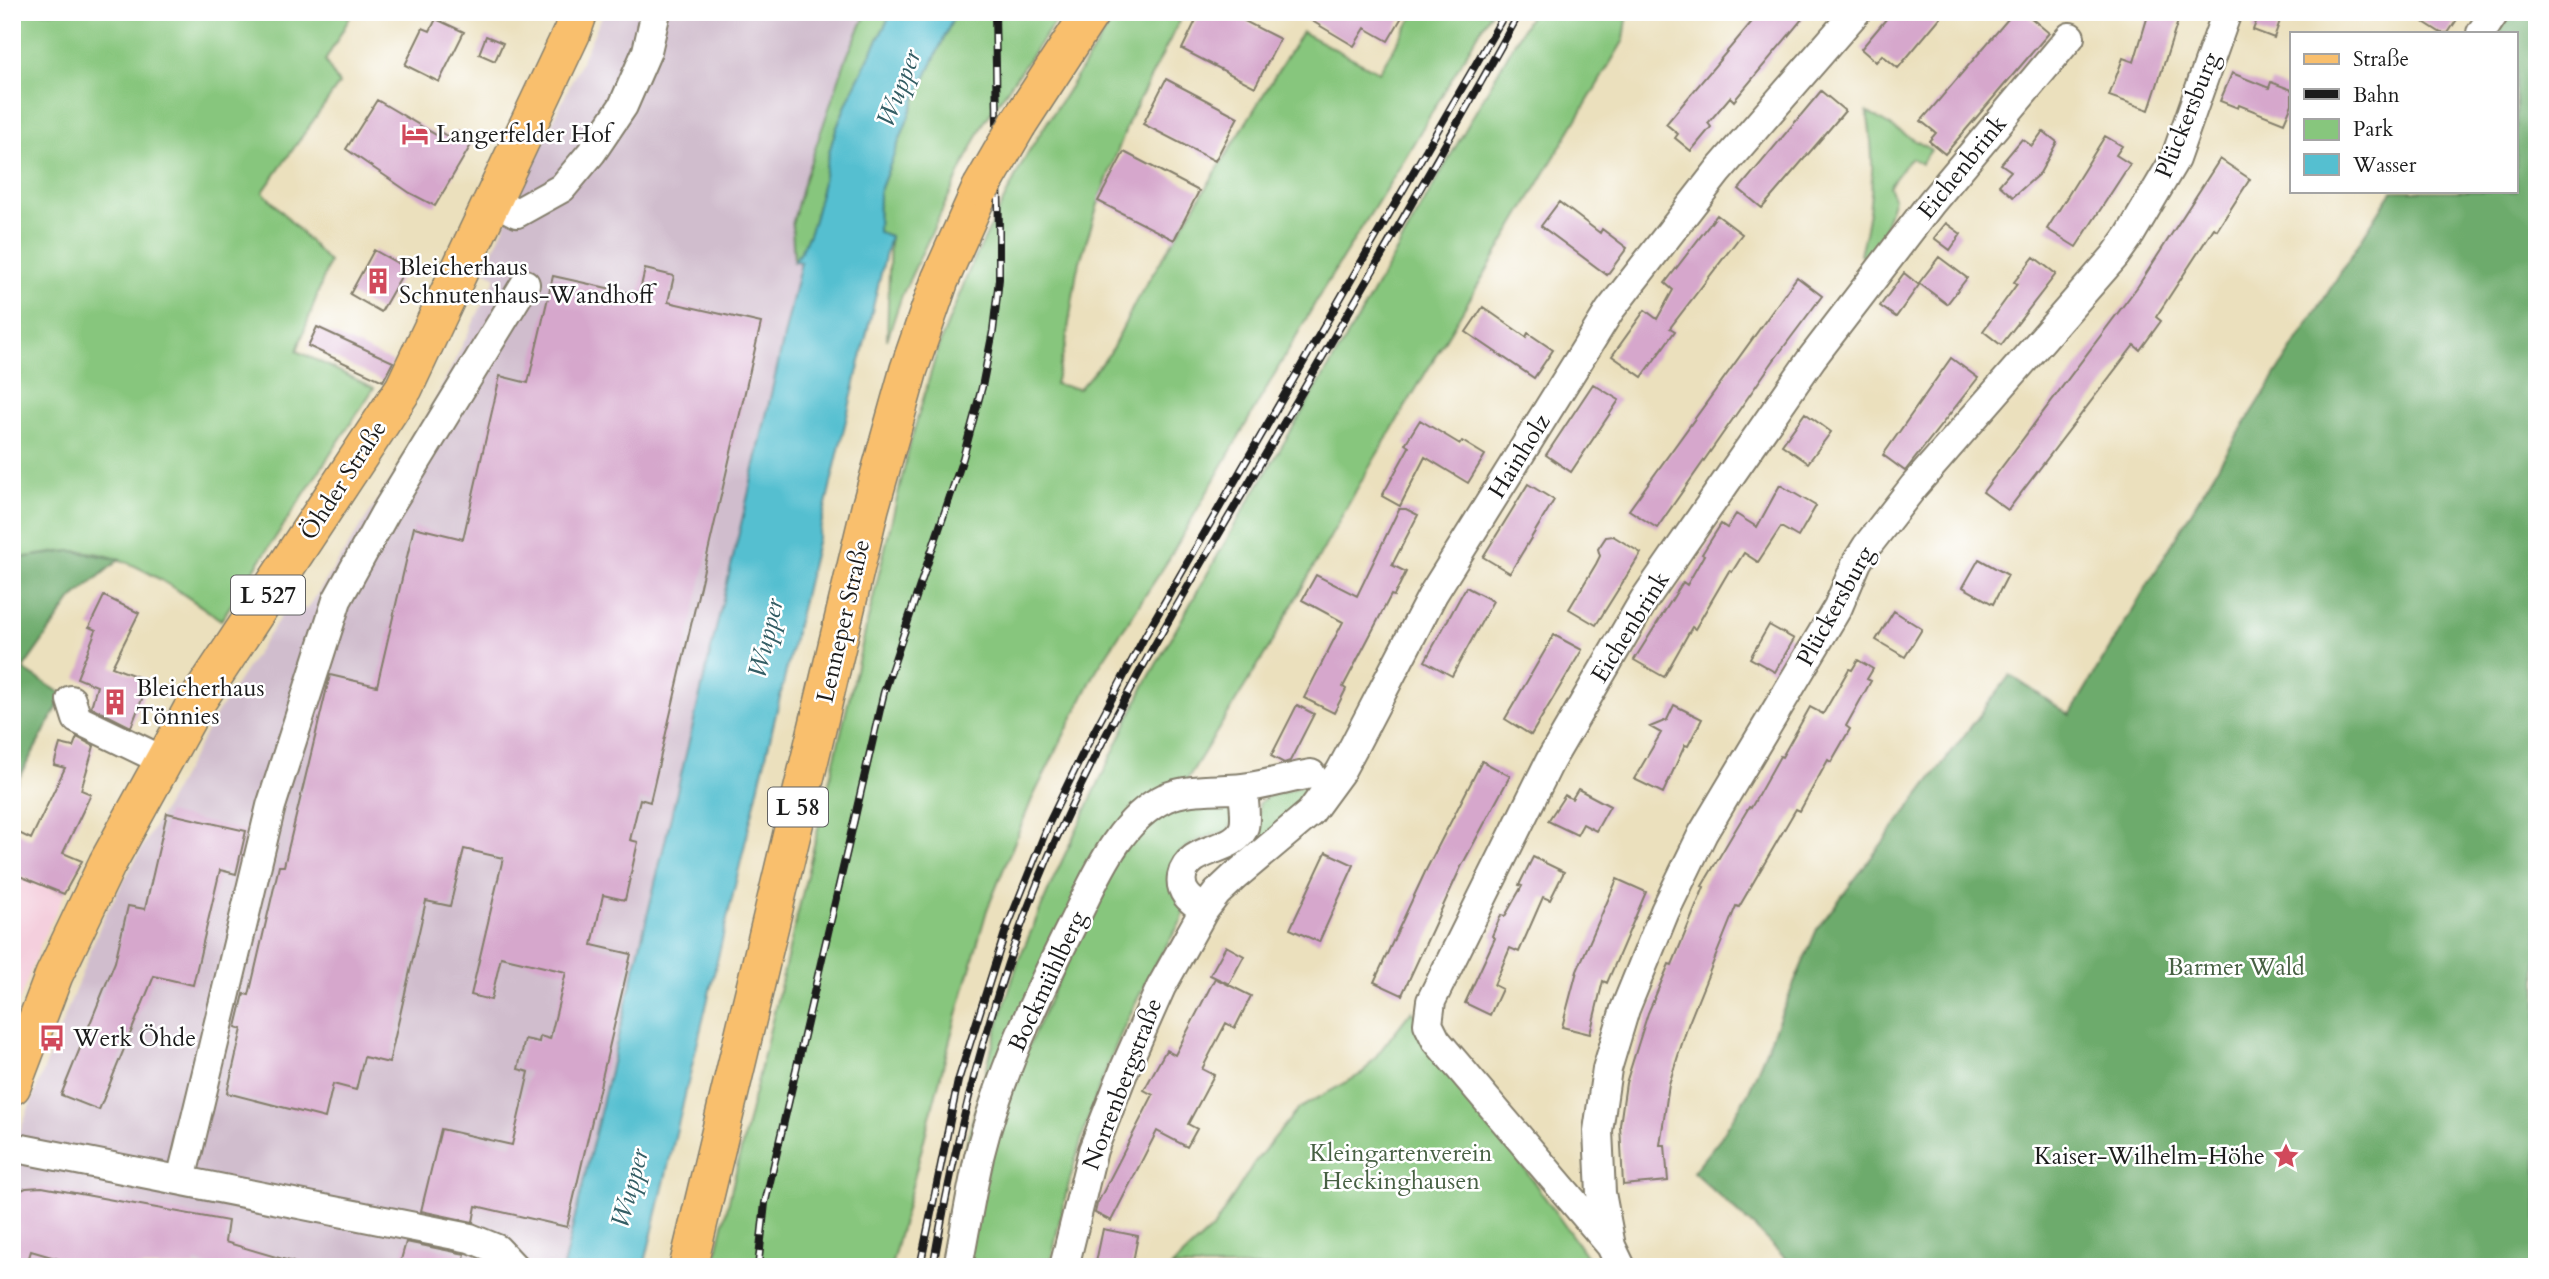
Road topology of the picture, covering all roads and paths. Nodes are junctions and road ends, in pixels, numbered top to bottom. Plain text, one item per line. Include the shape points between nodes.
1 (579, 12) edge
2 (656, 12) edge
3 (1091, 12) edge
4 (1856, 12) edge
5 (2227, 12) edge
6 (2495, 12) edge
7 (2482, 32) edge
8 (2070, 37) dead end
9 (492, 200) junction
10 (524, 285) dead end
11 (71, 699) dead end
12 (164, 761) junction
13 (1311, 774) dead end
14 (1243, 788) junction
15 (1204, 910) junction
16 (12, 1086) edge
17 (12, 1147) edge
18 (181, 1181) junction
19 (1616, 1256) edge
20 (514, 1267) edge
21 (688, 1267) edge
22 (958, 1267) edge
23 (1064, 1267) edge

1 - 9 main road, Öhder Straße / L 527
2 - 9 street via 647,51 623,106 562,188 517,213
3 - 21 main road, Lenneper Straße / L 58, bridge via 981,188 940,280 909,369 870,508
4 - 15 street, Hainholz via 1718,171 1611,310 1433,594 1354,746 1310,813 1234,877
5 - 19 street, Plückersburg via 2175,159 2130,235 1867,546 1838,607 1703,833 1625,1009 1607,1069 1598,1131 1601,1193
6 - 7 street
8 - 19 street, Eichenbrink via 1931,203 1821,347 1644,600 1550,761 1431,1001 1428,1024 1436,1040
9 - 12 main road, Öhder Straße / L 527 via 404,388 194,706
10 - 18 street via 337,600 271,806
11 - 12 street via 77,719
12 - 16 main road, Öhder Straße / L 527 via 107,864 54,975
13 - 14 street, Bockmühlberg
14 - 15 street via 1244,827 1229,842 1184,867 1183,890
14 - 22 street, Bockmühlberg via 1185,791 1165,799 1131,825 1107,857 1011,1056 979,1156
15 - 23 street, Norrenbergstraße via 1161,987 1125,1068 1093,1150
17 - 18 street
18 - 20 street via 470,1238 497,1249

